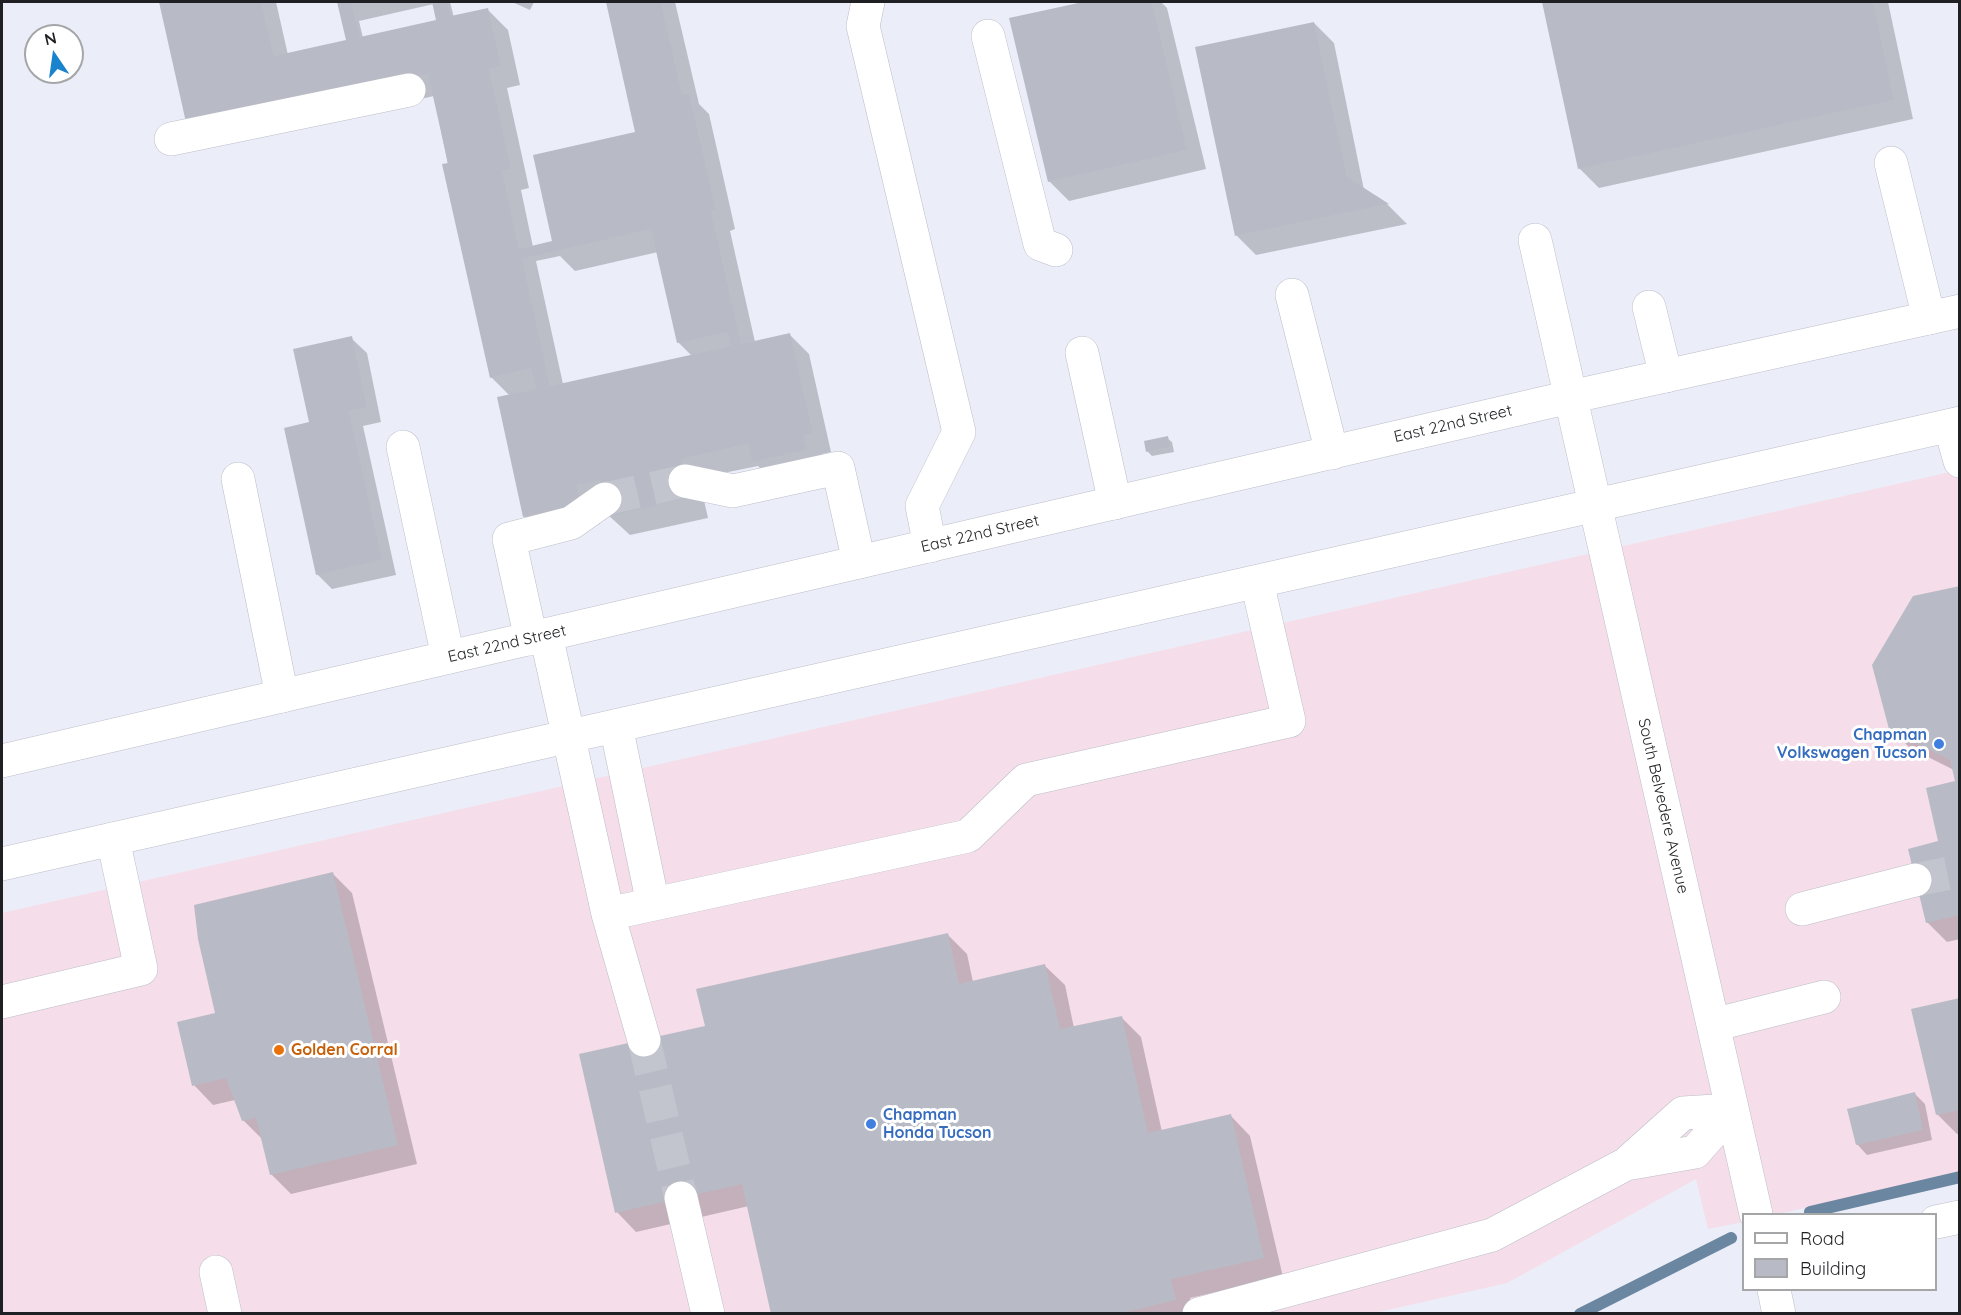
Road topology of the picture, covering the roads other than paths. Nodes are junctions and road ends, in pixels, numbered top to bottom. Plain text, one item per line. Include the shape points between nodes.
1 (868, 2) edge
2 (988, 36) dead end
3 (409, 90) dead end
4 (171, 140) dead end
5 (1891, 163) dead end
6 (1534, 240) dead end
7 (1056, 250) dead end
8 (1292, 295) dead end
9 (1649, 307) dead end
10 (1944, 315) edge
11 (1082, 353) dead end
12 (1666, 376) junction
13 (1570, 397) junction
14 (1955, 424) edge
15 (402, 447) dead end
16 (1332, 453) junction
17 (1959, 461) edge
18 (238, 479) dead end
19 (685, 481) tunnel mouth
20 (605, 499) tunnel mouth
21 (1115, 503) junction
22 (1595, 506) junction
23 (930, 546) junction
24 (859, 562) junction
25 (1257, 582) junction
26 (538, 637) junction
27 (448, 657) junction
28 (282, 696) junction
29 (616, 726) junction
30 (569, 736) junction
31 (2, 761) edge
32 (113, 839) junction
33 (2, 864) edge
34 (1915, 880) tunnel mouth
35 (653, 904) junction
36 (1802, 909) dead end
37 (608, 914) junction
38 (1824, 997) dead end
39 (2, 1002) edge
40 (1713, 1025) junction
41 (644, 1040) tunnel mouth
42 (1732, 1110) junction
43 (681, 1198) tunnel mouth
44 (1756, 1213) edge
45 (1959, 1216) edge
46 (1937, 1222) edge
47 (216, 1272) dead end
48 (1774, 1291) edge
49 (225, 1314) edge
50 (708, 1314) edge
51 (1199, 1314) edge
52 (1779, 1314) edge

1 - 23 main road via 863,27 958,432 922,506
2 - 7 main road via 1040,244
3 - 4 main road
5 - 10 main road
6 - 13 main road, South Belvedere Avenue
8 - 16 main road
9 - 12 main road
10 - 12 main road, East 22nd Street
11 - 21 main road
12 - 13 main road, East 22nd Street
13 - 16 main road, East 22nd Street
13 - 22 main road, South Belvedere Avenue
14 - 17 main road
14 - 22 main road
15 - 27 main road
16 - 21 main road, East 22nd Street
18 - 28 main road
19 - 24 main road via 733,491 838,468
20 - 26 main road via 571,522 509,539
21 - 23 main road, East 22nd Street
22 - 25 main road
22 - 40 main road, South Belvedere Avenue
23 - 24 main road, East 22nd Street
24 - 26 main road, East 22nd Street
25 - 29 main road
25 - 35 main road via 1289,721 1026,780 968,836
26 - 27 main road, East 22nd Street
26 - 30 main road
27 - 28 main road, East 22nd Street
28 - 31 main road, East 22nd Street
29 - 30 main road
29 - 35 main road
30 - 32 main road
30 - 37 main road
32 - 33 main road
32 - 39 main road via 141,969
34 - 36 main road
35 - 37 main road
37 - 41 main road
38 - 40 main road
40 - 42 main road, South Belvedere Avenue
42 - 44 main road, South Belvedere Avenue
42 - 51 main road via 1683,1113 1626,1164 1492,1235
43 - 50 main road
45 - 46 main road
47 - 49 main road
48 - 52 main road

